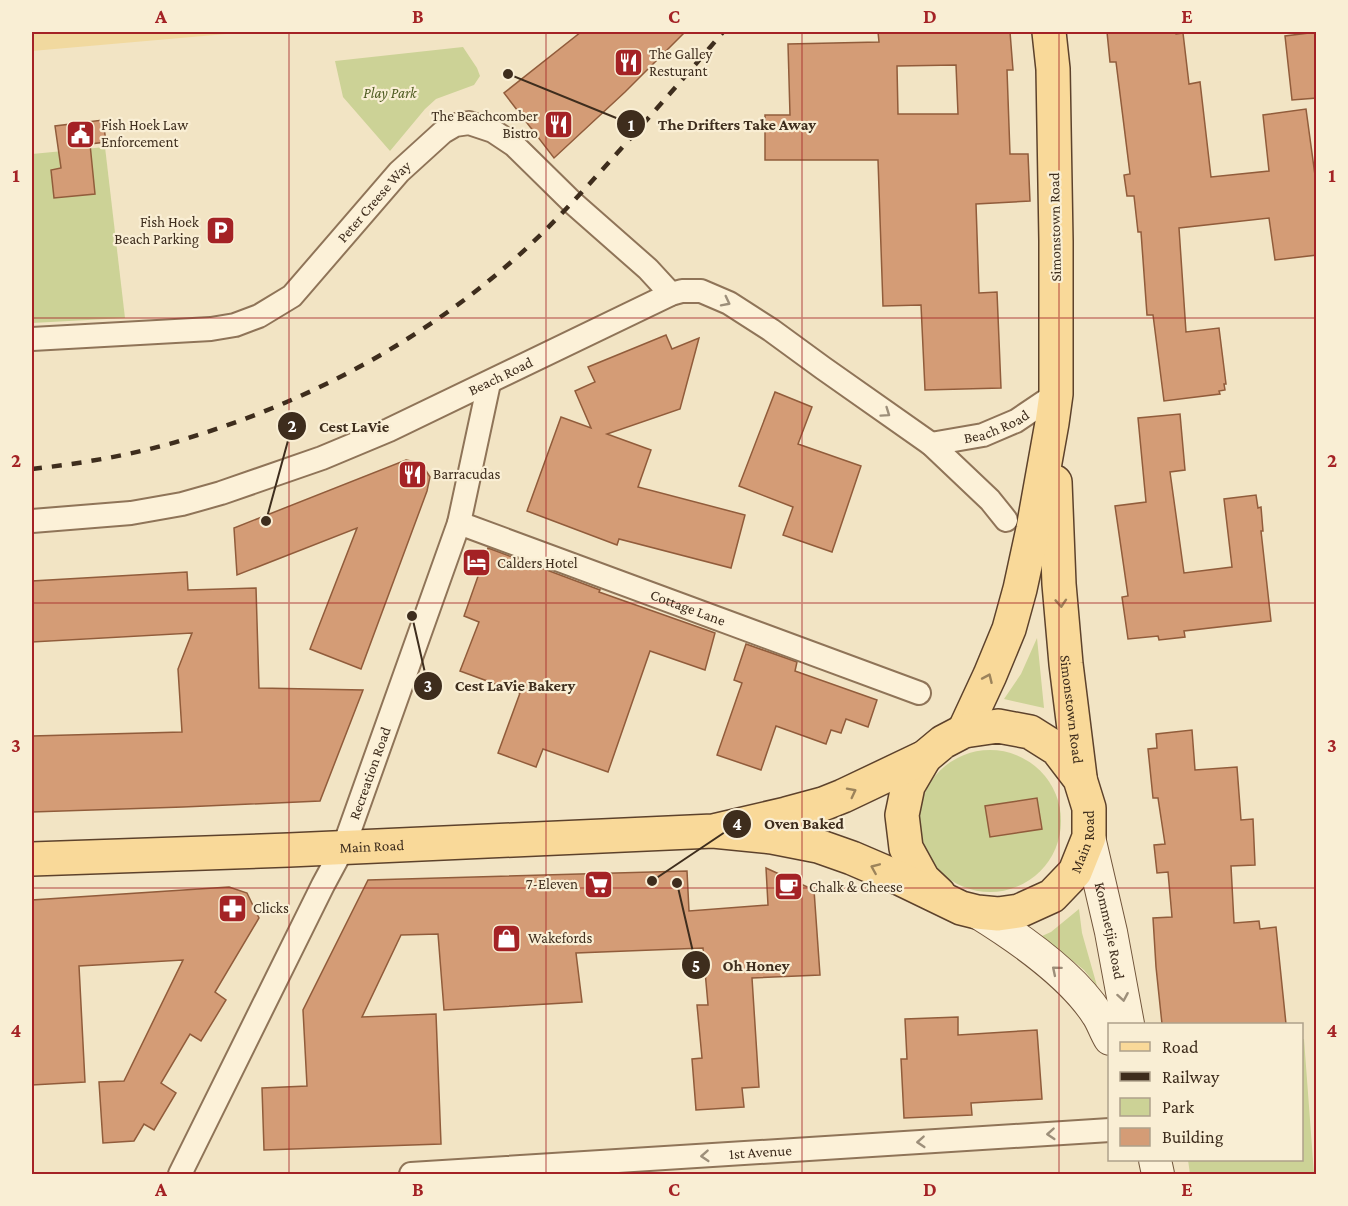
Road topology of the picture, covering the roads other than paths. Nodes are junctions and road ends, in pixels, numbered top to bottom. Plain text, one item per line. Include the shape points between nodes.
1 (1049, 32) edge
2 (671, 294) junction
3 (32, 339) edge
4 (489, 383) junction
5 (1054, 408) junction
6 (931, 444) junction
7 (1006, 520) dead end
8 (32, 521) edge
9 (459, 523) junction
10 (919, 693) dead end
11 (963, 731) junction
12 (926, 757) junction
13 (1080, 778) junction
14 (713, 831) junction
15 (1089, 837) junction
16 (344, 846) junction
17 (32, 859) edge
18 (962, 907) junction
19 (1128, 1023) edge
20 (1108, 1035) edge
21 (1108, 1130) edge
22 (180, 1174) edge
23 (411, 1174) edge

1 - 5 main road, Simonstown Road via 1056,241
2 - 3 street, Peter Creese Way via 514,145 493,130 468,123 443,132 399,172 292,296 260,316 211,329
2 - 4 street, Beach Road
2 -> 6 street, Beach Road via 701,291 729,303
4 - 8 street, Beach Road via 322,458 221,493 139,512
4 - 9 street, Recreation Road
5 - 6 street, Beach Road via 983,435
11 -> 5 main road, Simonstown Road via 990,675 1020,589
5 -> 13 main road, Simonstown Road via 1059,584
6 - 7 street, Beach Road
9 - 10 street, Cottage Lane
9 - 16 street, Recreation Road
11 - 12 main road, Main Road
11 - 13 main road, Main Road via 998,726 1030,732 1057,749
14 -> 12 main road, Main Road via 823,804
12 - 18 main road, Main Road via 908,786 902,815 906,848 923,879
13 - 15 main road, Main Road via 1089,808
14 - 16 main road, Main Road
18 -> 14 main road, Main Road via 818,846
15 - 18 main road, Main Road via 1075,872 1052,896 1019,911 998,914
15 -> 19 main road, Kommetjie Road
16 - 17 main road, Main Road
16 - 22 street, Recreation Road
20 -> 18 main road via 1074,985 1007,930
21 -> 23 street, 1st Avenue

